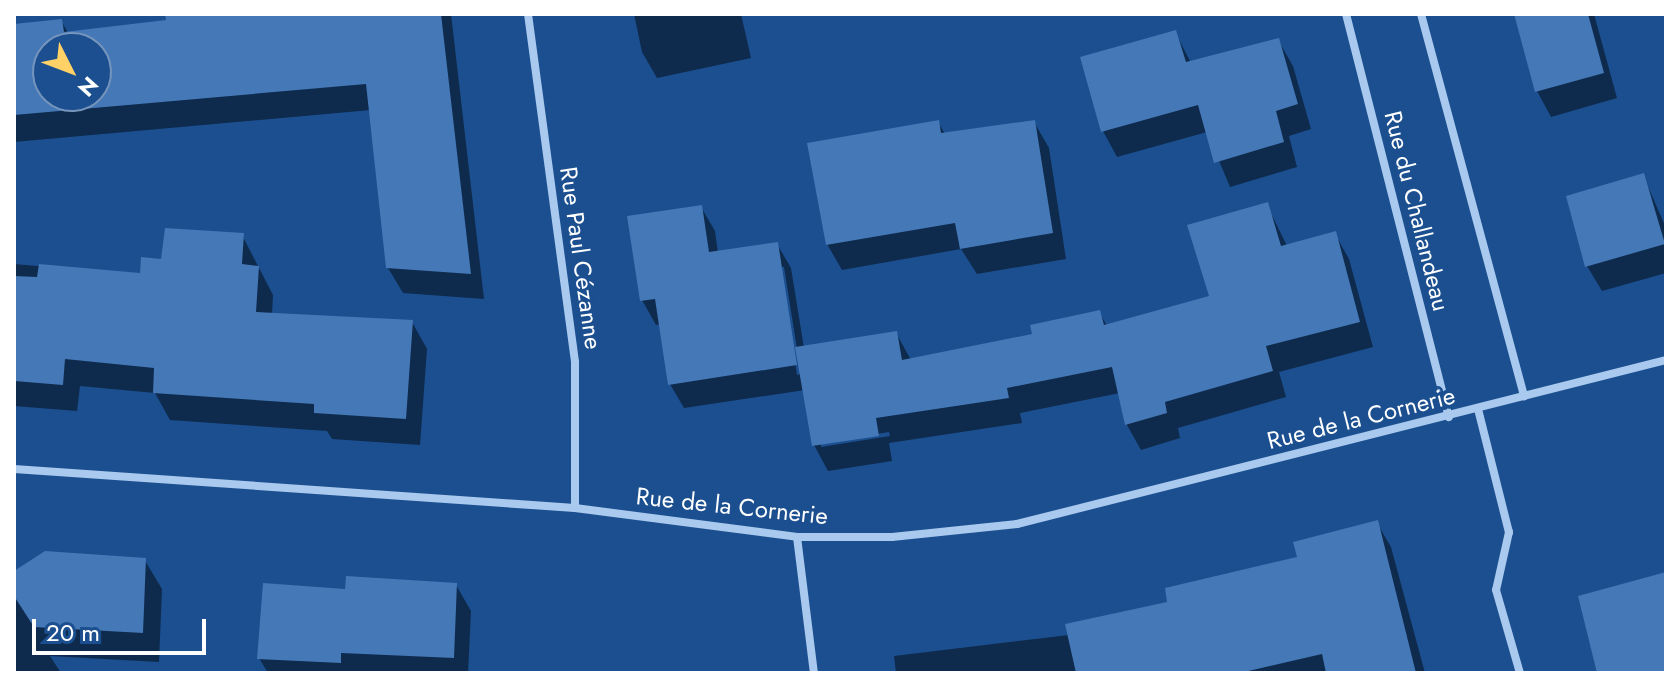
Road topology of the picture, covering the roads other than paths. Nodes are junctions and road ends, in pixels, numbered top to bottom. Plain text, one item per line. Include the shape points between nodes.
1 (528, 14) edge
2 (1346, 14) edge
3 (1421, 14) edge
4 (1666, 360) edge
5 (1524, 396) junction
6 (1478, 409) junction
7 (1449, 417) junction
8 (14, 469) edge
9 (575, 508) junction
10 (797, 537) junction
11 (814, 673) edge
12 (1520, 673) edge

1 - 9 street, Rue Paul Cézanne via 575,362
2 - 7 street, Rue du Challandeau
3 - 5 street
4 - 5 street, Rue de la Cornerie
5 - 6 street, Rue de la Cornerie
6 - 7 street, Rue de la Cornerie
6 - 12 street via 1509,532 1496,590
7 - 10 street, Rue de la Cornerie via 1017,524 892,537
8 - 9 street, Rue de la Cornerie
9 - 10 street, Rue de la Cornerie
10 - 11 street

